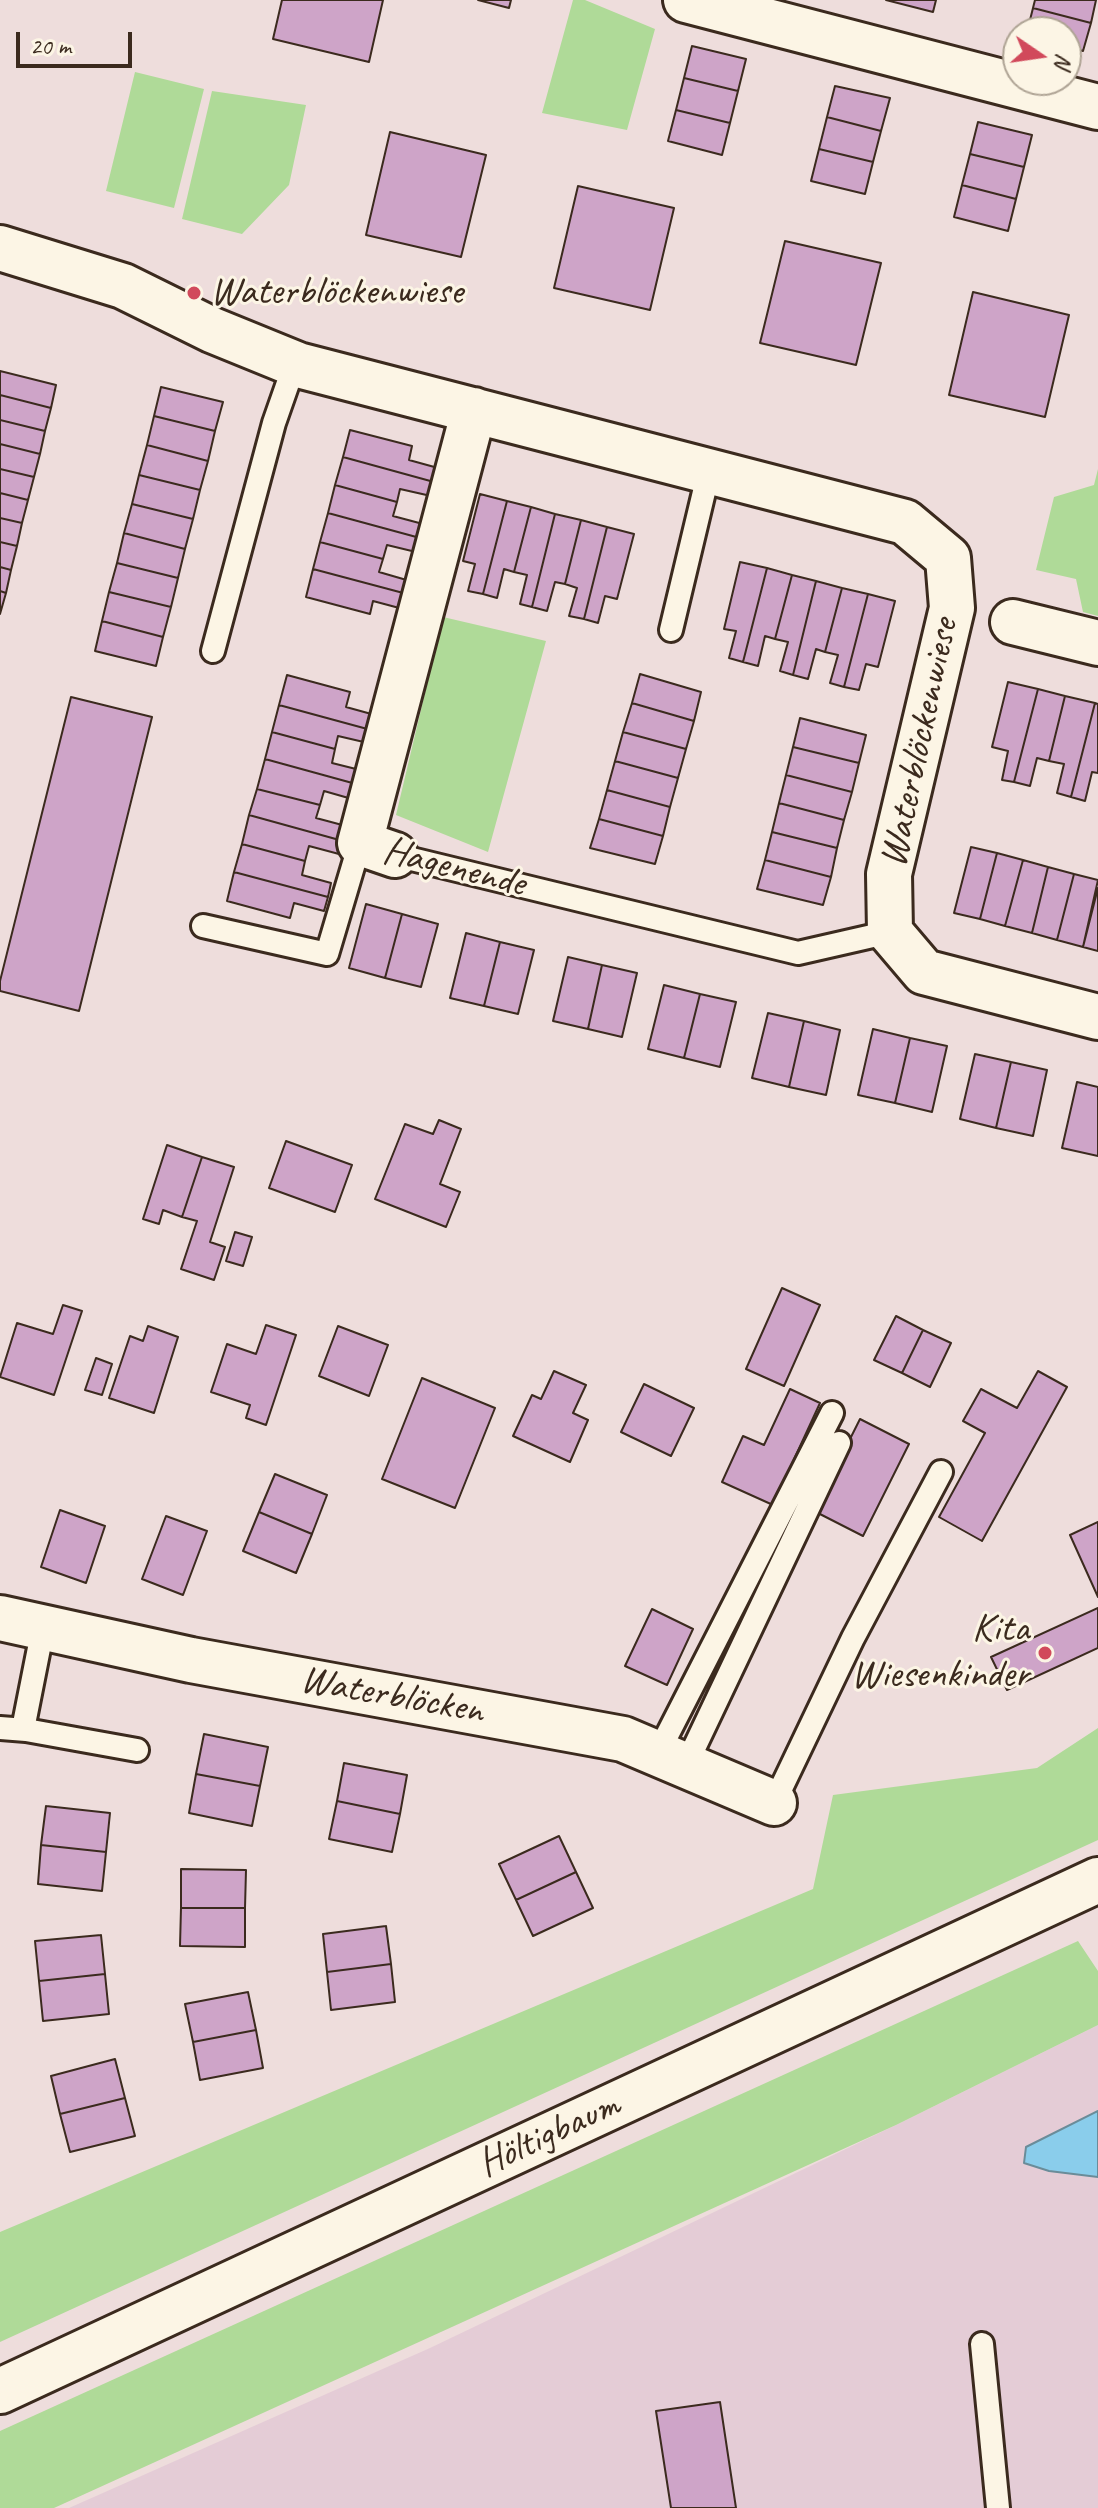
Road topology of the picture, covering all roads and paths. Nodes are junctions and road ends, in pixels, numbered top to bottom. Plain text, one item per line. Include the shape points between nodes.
1 (686, 0) edge
2 (1098, 107) edge
3 (0, 248) edge
4 (295, 363) junction
5 (474, 410) junction
6 (709, 471) junction
7 (1013, 622) dead end
8 (671, 630) dead end
9 (1098, 643) edge
10 (213, 651) dead end
11 (378, 849) junction
12 (203, 926) dead end
13 (890, 932) junction
14 (1098, 1017) edge
15 (832, 1413) dead end
16 (839, 1443) dead end
17 (941, 1472) dead end
18 (0, 1618) edge
19 (43, 1628) junction
20 (0, 1728) edge
21 (26, 1730) junction
22 (137, 1750) dead end
23 (672, 1759) junction
24 (774, 1803) joint
25 (1098, 1880) edge
26 (982, 2344) dead end
27 (0, 2391) edge
28 (998, 2508) edge

1 - 2 street
3 - 4 street, Waterblöckenwiese via 123,286
4 - 5 street, Waterblöckenwiese
4 - 10 lane
5 - 6 street, Waterblöckenwiese
5 - 11 street, Hagenende
6 - 8 lane
6 - 13 street, Waterblöckenwiese via 905,522 948,558 952,608 889,874
7 - 9 street, Waterblöckenwiese
11 - 12 lane via 327,954
11 - 13 lane, Hagenende via 798,953
13 - 14 street via 924,972
15 - 23 lane
16 - 23 lane
17 - 24 lane
18 - 19 street, Waterblöcken
19 - 21 lane
19 - 23 street, Waterblöcken via 623,1739
20 - 21 lane
21 - 22 lane
23 - 24 street, Waterblöcken
25 - 27 street, Höltigbaum
26 - 28 lane

